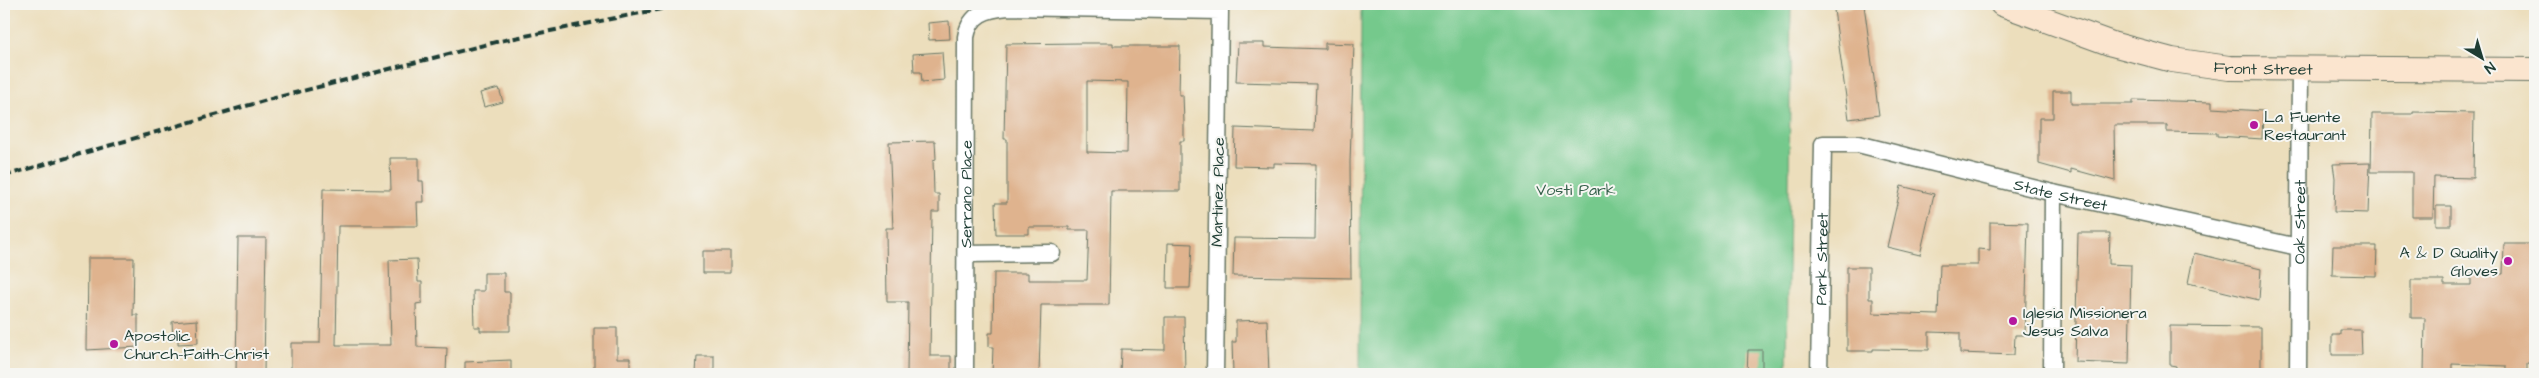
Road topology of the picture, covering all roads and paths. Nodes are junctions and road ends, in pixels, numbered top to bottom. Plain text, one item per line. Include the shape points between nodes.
1 (2002, 4) edge
2 (1220, 11) joint
3 (2300, 70) junction
4 (2535, 70) edge
5 (1823, 144) joint
6 (2053, 193) junction
7 (2298, 247) junction
8 (1052, 253) dead end
9 (966, 254) junction
10 (965, 374) edge
11 (1215, 374) edge
12 (1819, 374) edge
13 (2052, 374) edge
14 (2298, 374) edge

1 - 3 main road, Front Street via 2112,44 2172,60 2230,68
2 - 9 street, Serrano Place via 1008,7 993,8 977,16 966,37
2 - 11 street, Martinez Place
3 - 4 main road, Front Street
3 - 7 street, Oak Street
5 - 6 street, State Street via 1858,144
5 - 12 street, Park Street
6 - 7 street, State Street
6 - 13 street
7 - 14 street, Oak Street
8 - 9 street
9 - 10 street, Serrano Place

